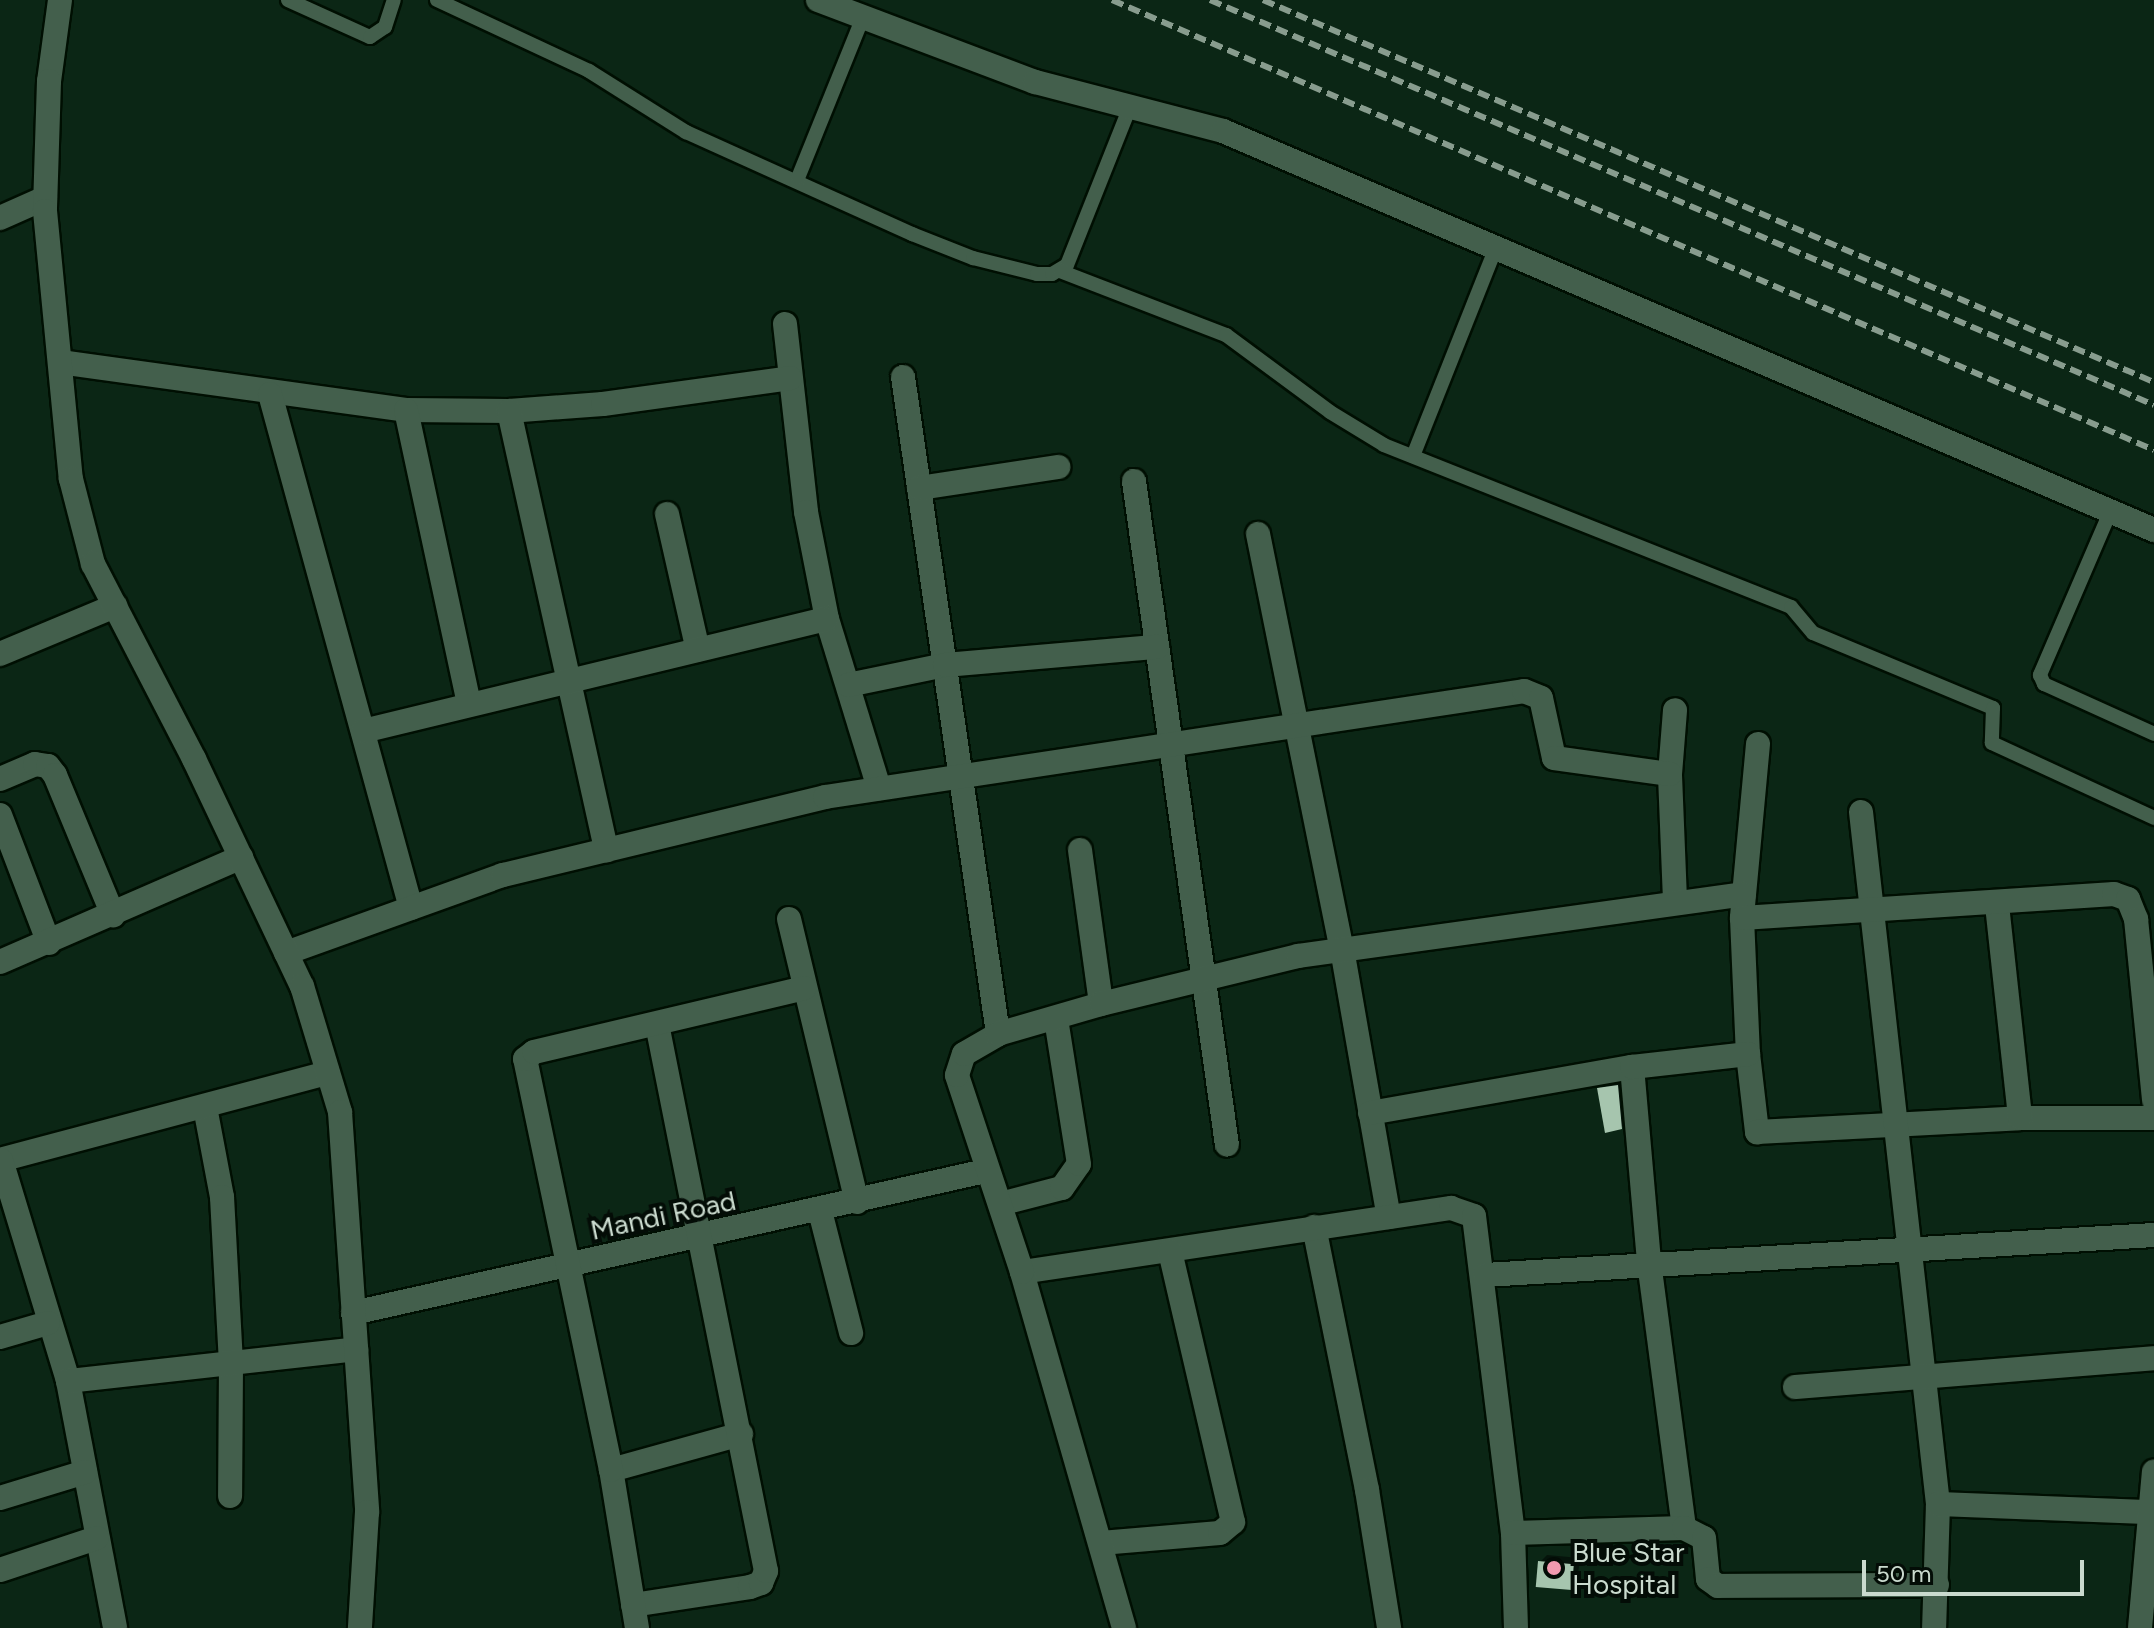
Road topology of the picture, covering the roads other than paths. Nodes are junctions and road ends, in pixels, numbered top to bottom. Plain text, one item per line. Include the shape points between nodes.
1 (60, 0) edge
2 (288, 0) edge
3 (394, 0) edge
4 (437, 0) edge
5 (818, 0) edge
6 (863, 17) junction
7 (1130, 107) junction
8 (798, 178) junction
9 (45, 198) junction
10 (0, 218) edge
11 (1496, 247) junction
12 (1060, 271) junction
13 (785, 324) dead end
14 (60, 362) junction
15 (903, 377) dead end
16 (790, 378) junction
17 (270, 394) junction
18 (406, 410) junction
19 (509, 411) junction
20 (1413, 456) junction
21 (1058, 467) dead end
22 (1134, 481) dead end
23 (919, 488) junction
24 (2111, 510) junction
25 (667, 514) dead end
26 (2154, 530) edge
27 (1258, 534) dead end
28 (115, 606) junction
29 (827, 619) junction
30 (1157, 647) junction
31 (698, 650) junction
32 (0, 654) edge
33 (945, 665) junction
34 (566, 679) junction
35 (848, 685) junction
36 (469, 704) junction
37 (1675, 710) dead end
38 (1295, 727) junction
39 (363, 731) junction
40 (2154, 734) edge
41 (1170, 743) junction
42 (1758, 744) dead end
43 (1670, 774) junction
44 (960, 776) junction
45 (0, 779) edge
46 (879, 788) junction
47 (1861, 812) dead end
48 (0, 815) edge
49 (2154, 818) edge
50 (606, 850) junction
51 (1080, 850) dead end
52 (241, 857) junction
53 (1675, 900) junction
54 (1997, 905) junction
55 (1743, 906) junction
56 (411, 908) junction
57 (1869, 914) junction
58 (113, 915) junction
59 (789, 919) dead end
60 (49, 943) junction
61 (1342, 949) junction
62 (286, 953) junction
63 (0, 962) edge
64 (1202, 979) junction
65 (805, 988) junction
66 (1101, 1004) junction
67 (1056, 1019) junction
68 (657, 1024) junction
69 (998, 1034) junction
70 (1748, 1054) junction
71 (1632, 1067) junction
72 (328, 1073) junction
73 (2154, 1100) edge
74 (205, 1107) junction
75 (1370, 1113) junction
76 (2020, 1118) junction
77 (2154, 1118) edge
78 (1899, 1124) junction
79 (1227, 1145) dead end
80 (0, 1160) edge
81 (985, 1171) junction
82 (857, 1202) junction
83 (1000, 1204) junction
84 (820, 1211) junction
85 (1389, 1217) junction
86 (1314, 1227) junction
87 (2154, 1235) edge
88 (699, 1237) junction
89 (1911, 1247) junction
90 (1170, 1251) junction
91 (1649, 1262) junction
92 (565, 1267) junction
93 (1022, 1272) junction
94 (1485, 1275) junction
95 (353, 1313) junction
96 (48, 1323) junction
97 (851, 1333) dead end
98 (0, 1337) edge
99 (356, 1349) junction
100 (2154, 1358) edge
101 (231, 1365) junction
102 (1925, 1373) junction
103 (68, 1381) junction
104 (1795, 1387) dead end
105 (741, 1434) junction
106 (611, 1470) junction
107 (85, 1472) junction
108 (2154, 1472) edge
109 (230, 1496) dead end
110 (0, 1498) edge
111 (1938, 1504) junction
112 (2147, 1512) junction
113 (1684, 1528) junction
114 (1513, 1533) junction
115 (97, 1538) junction
116 (1101, 1543) junction
117 (0, 1570) edge
118 (1937, 1585) junction
119 (635, 1616) edge
120 (115, 1628) edge
121 (360, 1628) edge
122 (1124, 1628) edge
123 (1389, 1628) edge
124 (1516, 1628) edge
125 (1934, 1628) edge
126 (2140, 1628) edge

1 - 9 street via 49,81
2 - 3 lane via 370,37 385,27
4 - 8 lane via 589,71 686,132
5 - 6 street
6 - 7 street via 1035,82
6 - 8 lane
7 - 11 street via 1223,131
7 - 12 lane
8 - 12 lane via 973,258 1037,274
9 - 10 street
9 - 14 street
11 - 20 lane
11 - 24 street
12 - 20 lane via 1226,335 1330,412
13 - 16 street
14 - 17 street
14 - 28 street via 71,479 93,564
15 - 23 street
16 - 19 street via 691,395
16 - 29 street via 806,512
17 - 18 street
17 - 39 street
18 - 19 street
18 - 36 street
19 - 34 street
20 - 49 lane via 1791,607 1813,633 1993,708 1992,743
21 - 23 street
22 - 30 street
23 - 33 street
24 - 26 street
24 - 40 lane via 2040,675 2044,684
25 - 31 street
27 - 38 street
28 - 32 street
28 - 52 street
29 - 31 street
29 - 35 street
30 - 33 street
30 - 41 street
31 - 34 street
33 - 35 street
33 - 44 street
34 - 36 street
34 - 50 street
35 - 46 street
36 - 39 street
37 - 43 street
38 - 41 street
38 - 43 street via 1533,691 1541,698 1554,758
38 - 61 street
39 - 56 street
41 - 44 street
41 - 64 street
42 - 55 street
43 - 53 street
44 - 46 street
44 - 69 street
45 - 58 street via 35,764 48,766
46 - 50 street
47 - 57 street
48 - 60 street
50 - 56 street via 503,875
51 - 66 street
52 - 58 street
52 - 62 street
53 - 55 street
53 - 61 street
54 - 57 street
54 - 73 street via 2114,894 2128,899 2136,919
54 - 76 street
55 - 57 street
55 - 70 street
56 - 62 street
57 - 78 street
58 - 60 street
59 - 65 street
60 - 63 street
61 - 64 street
61 - 75 street
62 - 72 street via 302,986
64 - 66 street
64 - 79 street
65 - 68 street
65 - 82 street
66 - 67 street
67 - 69 street
67 - 83 street via 1079,1164 1062,1188
68 - 88 street
68 - 92 street via 534,1052 525,1059
69 - 81 street via 958,1062
70 - 71 street
70 - 78 street via 1757,1132
71 - 75 street
71 - 91 street
72 - 74 street
72 - 95 street via 340,1112
74 - 80 street
74 - 101 street via 222,1197
75 - 85 street
76 - 77 street
76 - 78 street
78 - 89 street
80 - 96 street
81 - 82 street, Mandi Road
81 - 83 street
82 - 84 street, Mandi Road
83 - 93 street
84 - 88 street, Mandi Road
84 - 97 street
85 - 86 street
85 - 94 street via 1466,1211 1474,1216 1479,1232
86 - 90 street
86 - 123 street
87 - 89 street
88 - 92 street, Mandi Road
88 - 105 street
89 - 91 street
89 - 102 street
90 - 93 street
90 - 116 street via 1233,1522 1220,1533
91 - 94 street
91 - 113 street
92 - 95 street, Mandi Road
92 - 106 street
93 - 116 street
94 - 114 street
95 - 99 street
96 - 98 street
96 - 103 street
99 - 101 street
99 - 121 street via 367,1512
100 - 102 street
101 - 103 street
101 - 109 street
102 - 104 street
102 - 111 street
103 - 107 street
105 - 106 street
105 - 119 street via 766,1577 750,1587
106 - 119 street
107 - 110 street
107 - 115 street
108 - 112 street
111 - 112 street
111 - 118 street
112 - 126 street
113 - 114 street
113 - 118 street via 1704,1538 1708,1579 1718,1586
114 - 124 street
115 - 117 street
115 - 120 street
116 - 122 street
118 - 125 street

